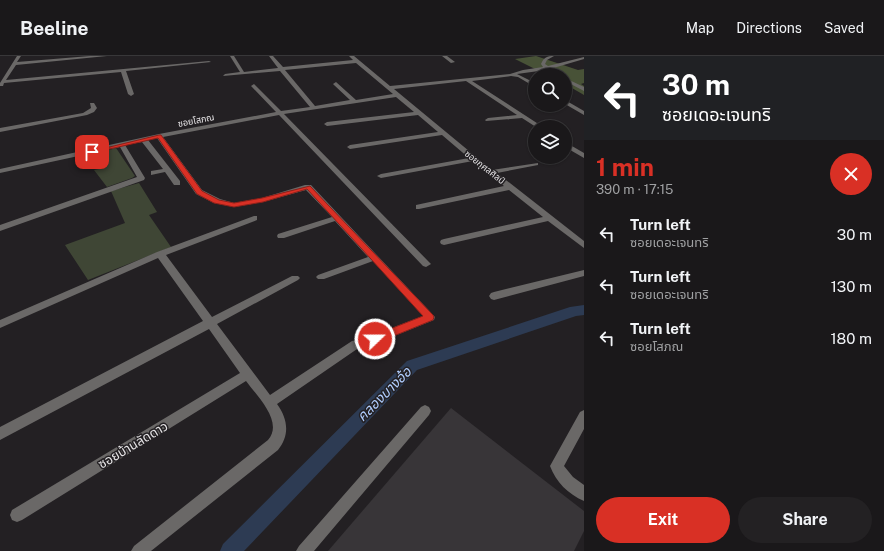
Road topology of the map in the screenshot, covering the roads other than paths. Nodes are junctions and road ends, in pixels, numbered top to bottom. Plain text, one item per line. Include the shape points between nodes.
1 (19, 56) edge
2 (105, 56) edge
3 (232, 56) edge
4 (271, 56) edge
5 (351, 56) edge
6 (444, 56) edge
7 (552, 56) edge
8 (584, 58) edge
9 (358, 61) junction
10 (209, 62) dead end
11 (453, 62) dead end
12 (14, 64) junction
13 (547, 68) joint
14 (282, 69) junction
15 (123, 70) junction
16 (528, 70) edge
17 (243, 73) junction
18 (225, 75) dead end
19 (511, 75) junction
20 (466, 79) junction
21 (528, 81) edge
22 (4, 82) junction
23 (572, 83) edge
24 (336, 84) dead end
25 (254, 86) dead end
26 (0, 88) edge
27 (388, 88) junction
28 (584, 89) edge
29 (131, 94) dead end
30 (397, 95) junction
31 (354, 101) junction
32 (92, 104) dead end
33 (572, 106) edge
34 (313, 107) junction
35 (278, 113) junction
36 (420, 113) junction
37 (584, 113) edge
38 (523, 116) junction
39 (488, 120) dead end
40 (529, 120) edge
41 (327, 124) dead end
42 (0, 130) edge
43 (444, 133) junction
44 (159, 136) junction
45 (144, 140) junction
46 (122, 145) junction
47 (350, 147) dead end
48 (584, 147) edge
49 (573, 149) joint
50 (584, 156) edge
51 (474, 159) junction
52 (536, 164) dead end
53 (167, 170) junction
54 (0, 171) edge
55 (492, 172) junction
56 (154, 173) dead end
57 (381, 176) dead end
58 (177, 183) dead end
59 (511, 187) junction
60 (419, 207) dead end
61 (254, 218) dead end
62 (337, 218) junction
63 (548, 218) junction
64 (0, 228) edge
65 (281, 236) dead end
66 (444, 242) dead end
67 (584, 245) edge
68 (160, 254) junction
69 (373, 258) junction
70 (426, 264) dead end
71 (584, 272) edge
72 (321, 277) dead end
73 (295, 278) dead end
74 (494, 296) dead end
75 (210, 323) junction
76 (0, 324) edge
77 (375, 339) dead end
78 (356, 344) dead end
79 (248, 374) junction
80 (269, 403) junction
81 (425, 411) dead end
82 (584, 416) edge
83 (0, 434) edge
84 (584, 494) edge
85 (17, 515) dead end
86 (139, 551) edge
87 (304, 551) edge

1 - 12 street
2 - 12 street
3 - 17 street
4 - 14 street
5 - 9 street, ซอยกุศลศิลป์
6 - 11 street
7 - 13 street via 545,59 543,64
8 - 13 street
9 - 14 street
9 - 27 street, ซอยกุศลศิลป์
10 - 15 street
12 - 22 street
14 - 17 street
14 - 34 street
15 - 22 street
15 - 29 street
16 - 19 street
17 - 18 street
19 - 20 street
19 - 21 street
20 - 27 street
20 - 38 street
22 - 26 street
23 - 28 street
24 - 31 street
25 - 35 street
27 - 30 street, ซอยกุศลศิลป์
30 - 31 street, ซอยโสภณ
30 - 36 street, ซอยกุศลศิลป์
31 - 34 street, ซอยโสภณ
32 - 42 street via 92,112 85,114
33 - 37 street
34 - 35 street, ซอยโสภณ
35 - 44 street, ซอยโสภณ
35 - 70 street
36 - 41 street
36 - 43 street, ซอยกุศลศิลป์
38 - 39 street
38 - 40 street
43 - 47 street
43 - 51 street, ซอยกุศลศิลป์
44 - 45 street, ซอยโสภณ
44 - 62 street via 199,192 217,201 234,205 308,187
45 - 46 street, ซอยโสภณ
45 - 53 street
46 - 54 street, ซอยโสภณ
46 - 64 street via 140,178
48 - 49 street
49 - 50 street
51 - 55 street, ซอยกุศลศิลป์
51 - 57 street
52 - 55 street
53 - 56 street
53 - 58 street
55 - 59 street, ซอยกุศลศิลป์
59 - 60 street
59 - 63 street, ซอยกุศลศิลป์
61 - 68 street
62 - 65 street
62 - 69 street
63 - 66 street
63 - 67 street, ซอยกุศลศิลป์
68 - 75 street
68 - 76 street
69 - 72 street
69 - 77 street via 430,317
71 - 74 street
73 - 75 street
75 - 79 street
75 - 83 street
78 - 80 street
79 - 80 street
79 - 85 street, ซอยบ้านลัดดาว
80 - 86 street via 280,423 276,443
81 - 87 street
82 - 84 street via 557,466 565,479

